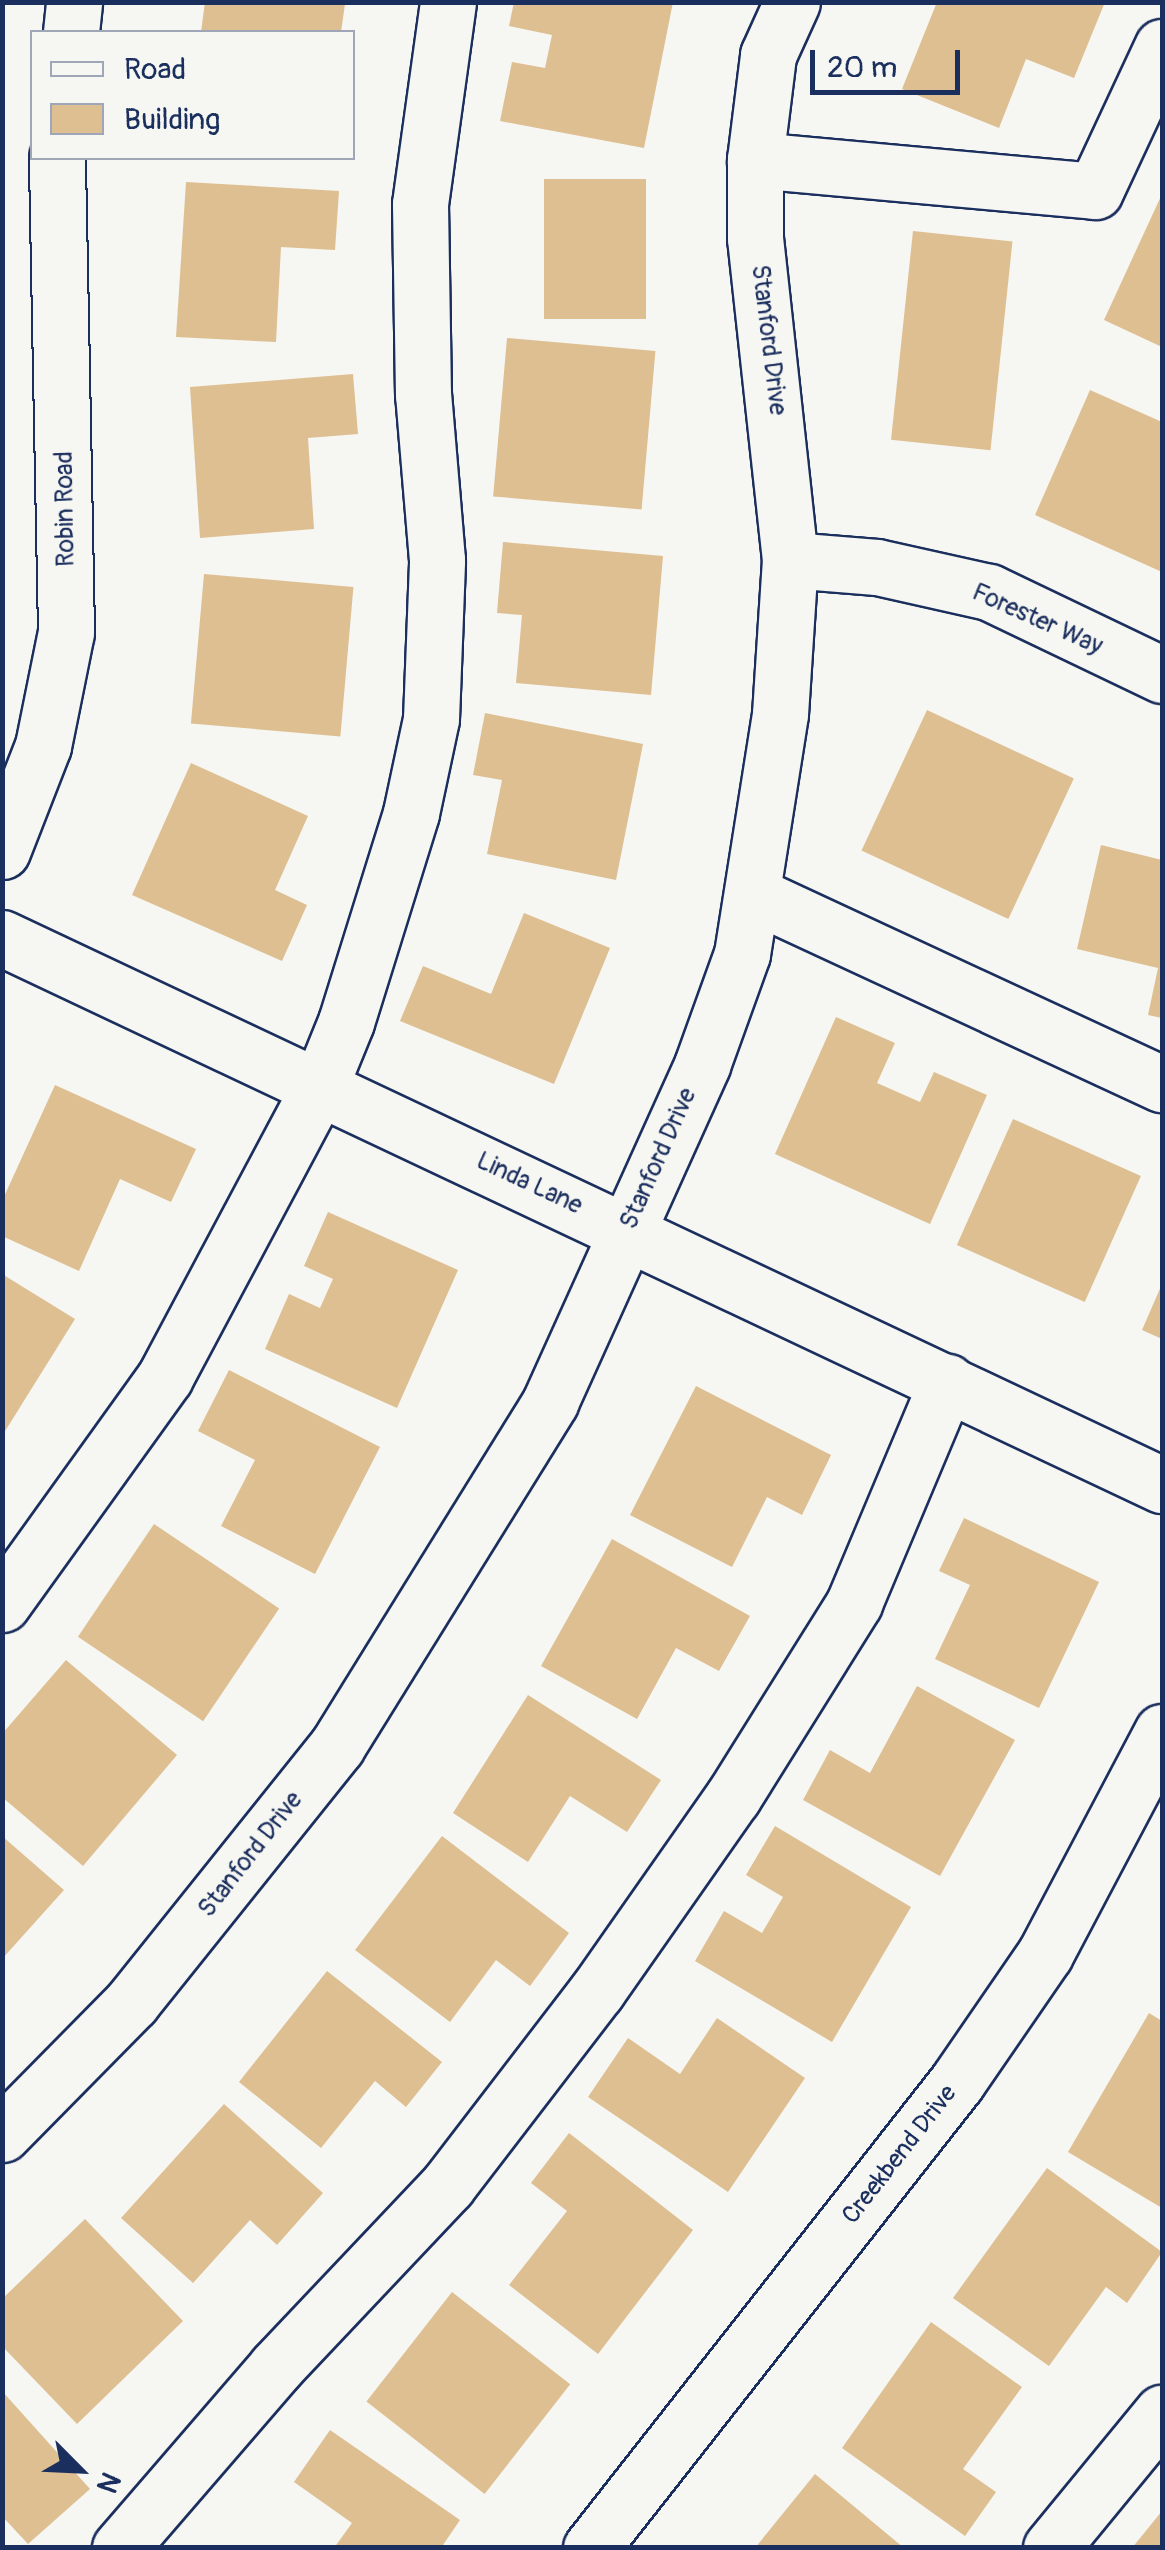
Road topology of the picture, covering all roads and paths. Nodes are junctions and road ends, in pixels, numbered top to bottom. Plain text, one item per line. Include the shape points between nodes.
1 (74, 2) edge
2 (448, 2) edge
3 (792, 2) edge
4 (71, 30) edge
5 (1162, 47) edge
6 (57, 160) edge
7 (755, 160) junction
8 (790, 560) junction
9 (1162, 675) edge
10 (2, 850) edge
11 (752, 894) junction
12 (2, 938) edge
13 (1162, 1084) edge
14 (320, 1086) junction
15 (627, 1230) junction
16 (947, 1382) junction
17 (1162, 1485) edge
18 (2, 1604) edge
19 (1162, 1732) edge
20 (2, 2134) edge
21 (1162, 2413) edge
22 (120, 2548) edge
23 (591, 2548) edge
24 (1052, 2548) edge

1 - 4 street
2 - 14 street via 420,204 423,395 436,560 431,720 411,813
3 - 7 street, Stanford Drive via 768,55
5 - 7 street via 1095,192
6 - 10 street, Robin Road via 66,632 44,746
7 - 8 street, Stanford Drive via 755,238
8 - 9 street, Forester Way via 877,567 989,592
8 - 11 street, Stanford Drive via 780,714
11 - 13 street
11 - 15 street, Stanford Drive via 742,954 702,1065
12 - 14 street, Linda Lane
14 - 15 street, Linda Lane
14 - 18 street via 165,1377
15 - 16 street, Linda Lane
15 - 20 street, Stanford Drive via 550,1402 337,1746 132,2002
16 - 17 street, Linda Lane
16 - 22 street via 854,1603 733,1797 598,1991 448,2185 276,2367
19 - 23 street, Creekbend Drive via 1045,1954 957,2082
21 - 24 street

